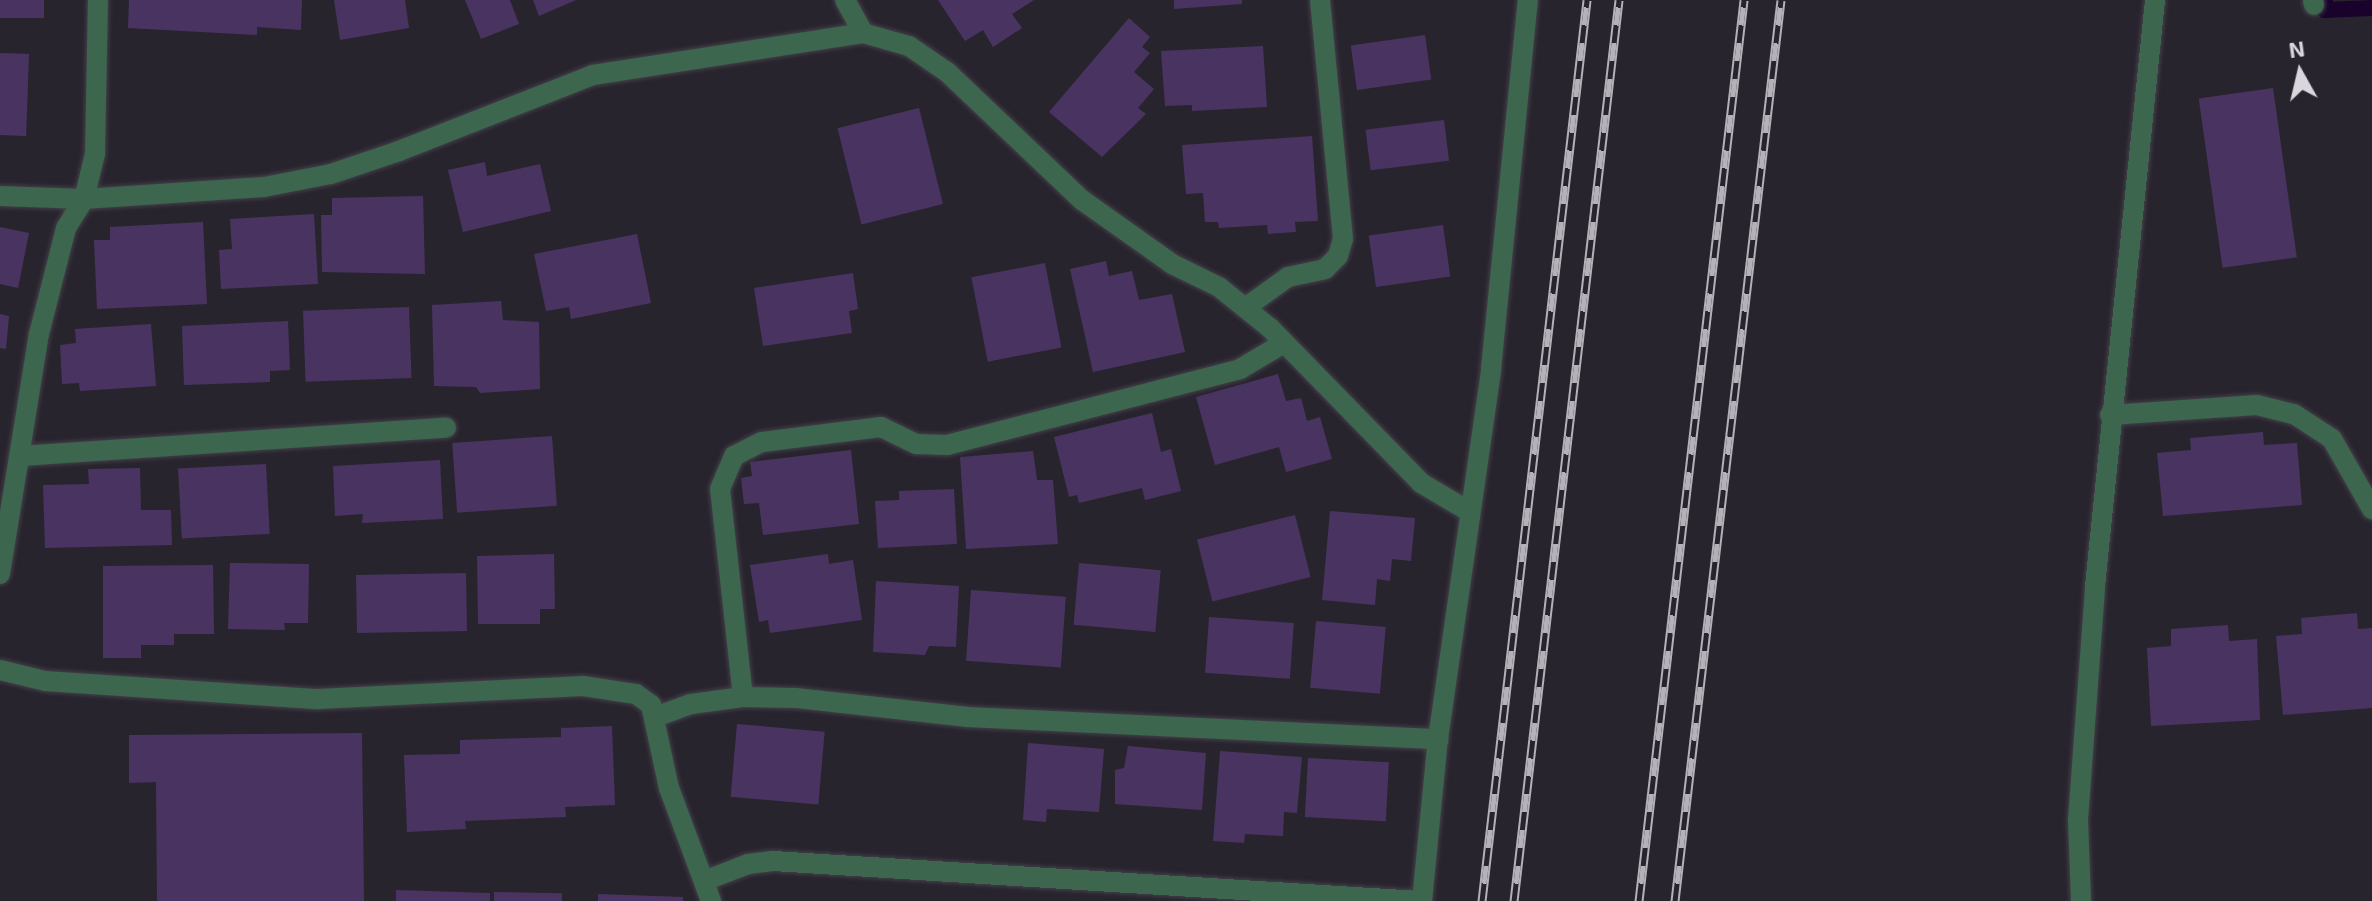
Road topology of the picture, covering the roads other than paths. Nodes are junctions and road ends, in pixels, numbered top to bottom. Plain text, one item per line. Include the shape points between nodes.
1 (98, 0) edge
2 (845, 0) edge
3 (1320, 0) edge
4 (1528, 0) edge
5 (2155, 0) edge
6 (863, 33) junction
7 (0, 196) edge
8 (84, 199) junction
9 (1245, 308) junction
10 (1284, 343) junction
11 (2110, 415) junction
12 (446, 428) dead end
13 (19, 456) junction
14 (2372, 509) edge
15 (1470, 512) junction
16 (0, 574) edge
17 (0, 670) edge
18 (743, 697) junction
19 (655, 717) junction
20 (1438, 739) junction
21 (704, 881) junction
22 (711, 901) edge
23 (1420, 901) edge
24 (2081, 901) edge

1 - 8 street via 95,154
2 - 6 street
3 - 9 street via 1343,239 1338,256 1325,269 1288,277
4 - 15 street via 1491,369
5 - 11 street
6 - 8 street via 593,75 331,174 264,187
6 - 9 street via 909,46 947,72 1082,200
7 - 8 street
8 - 13 street via 66,228 39,334
9 - 10 street
10 - 15 street via 1421,483
10 - 18 street via 1240,369 947,445 916,444 881,427 762,442 734,456 720,489
11 - 14 street via 2257,405 2294,414 2332,439
11 - 24 street via 2078,820
12 - 13 street
13 - 16 street
15 - 20 street
17 - 19 street via 45,681 318,699 583,686 636,694 651,705
18 - 19 street via 691,704
18 - 20 street via 967,717
19 - 21 street via 669,788
20 - 23 street
21 - 22 street
21 - 23 street via 748,864 773,861

